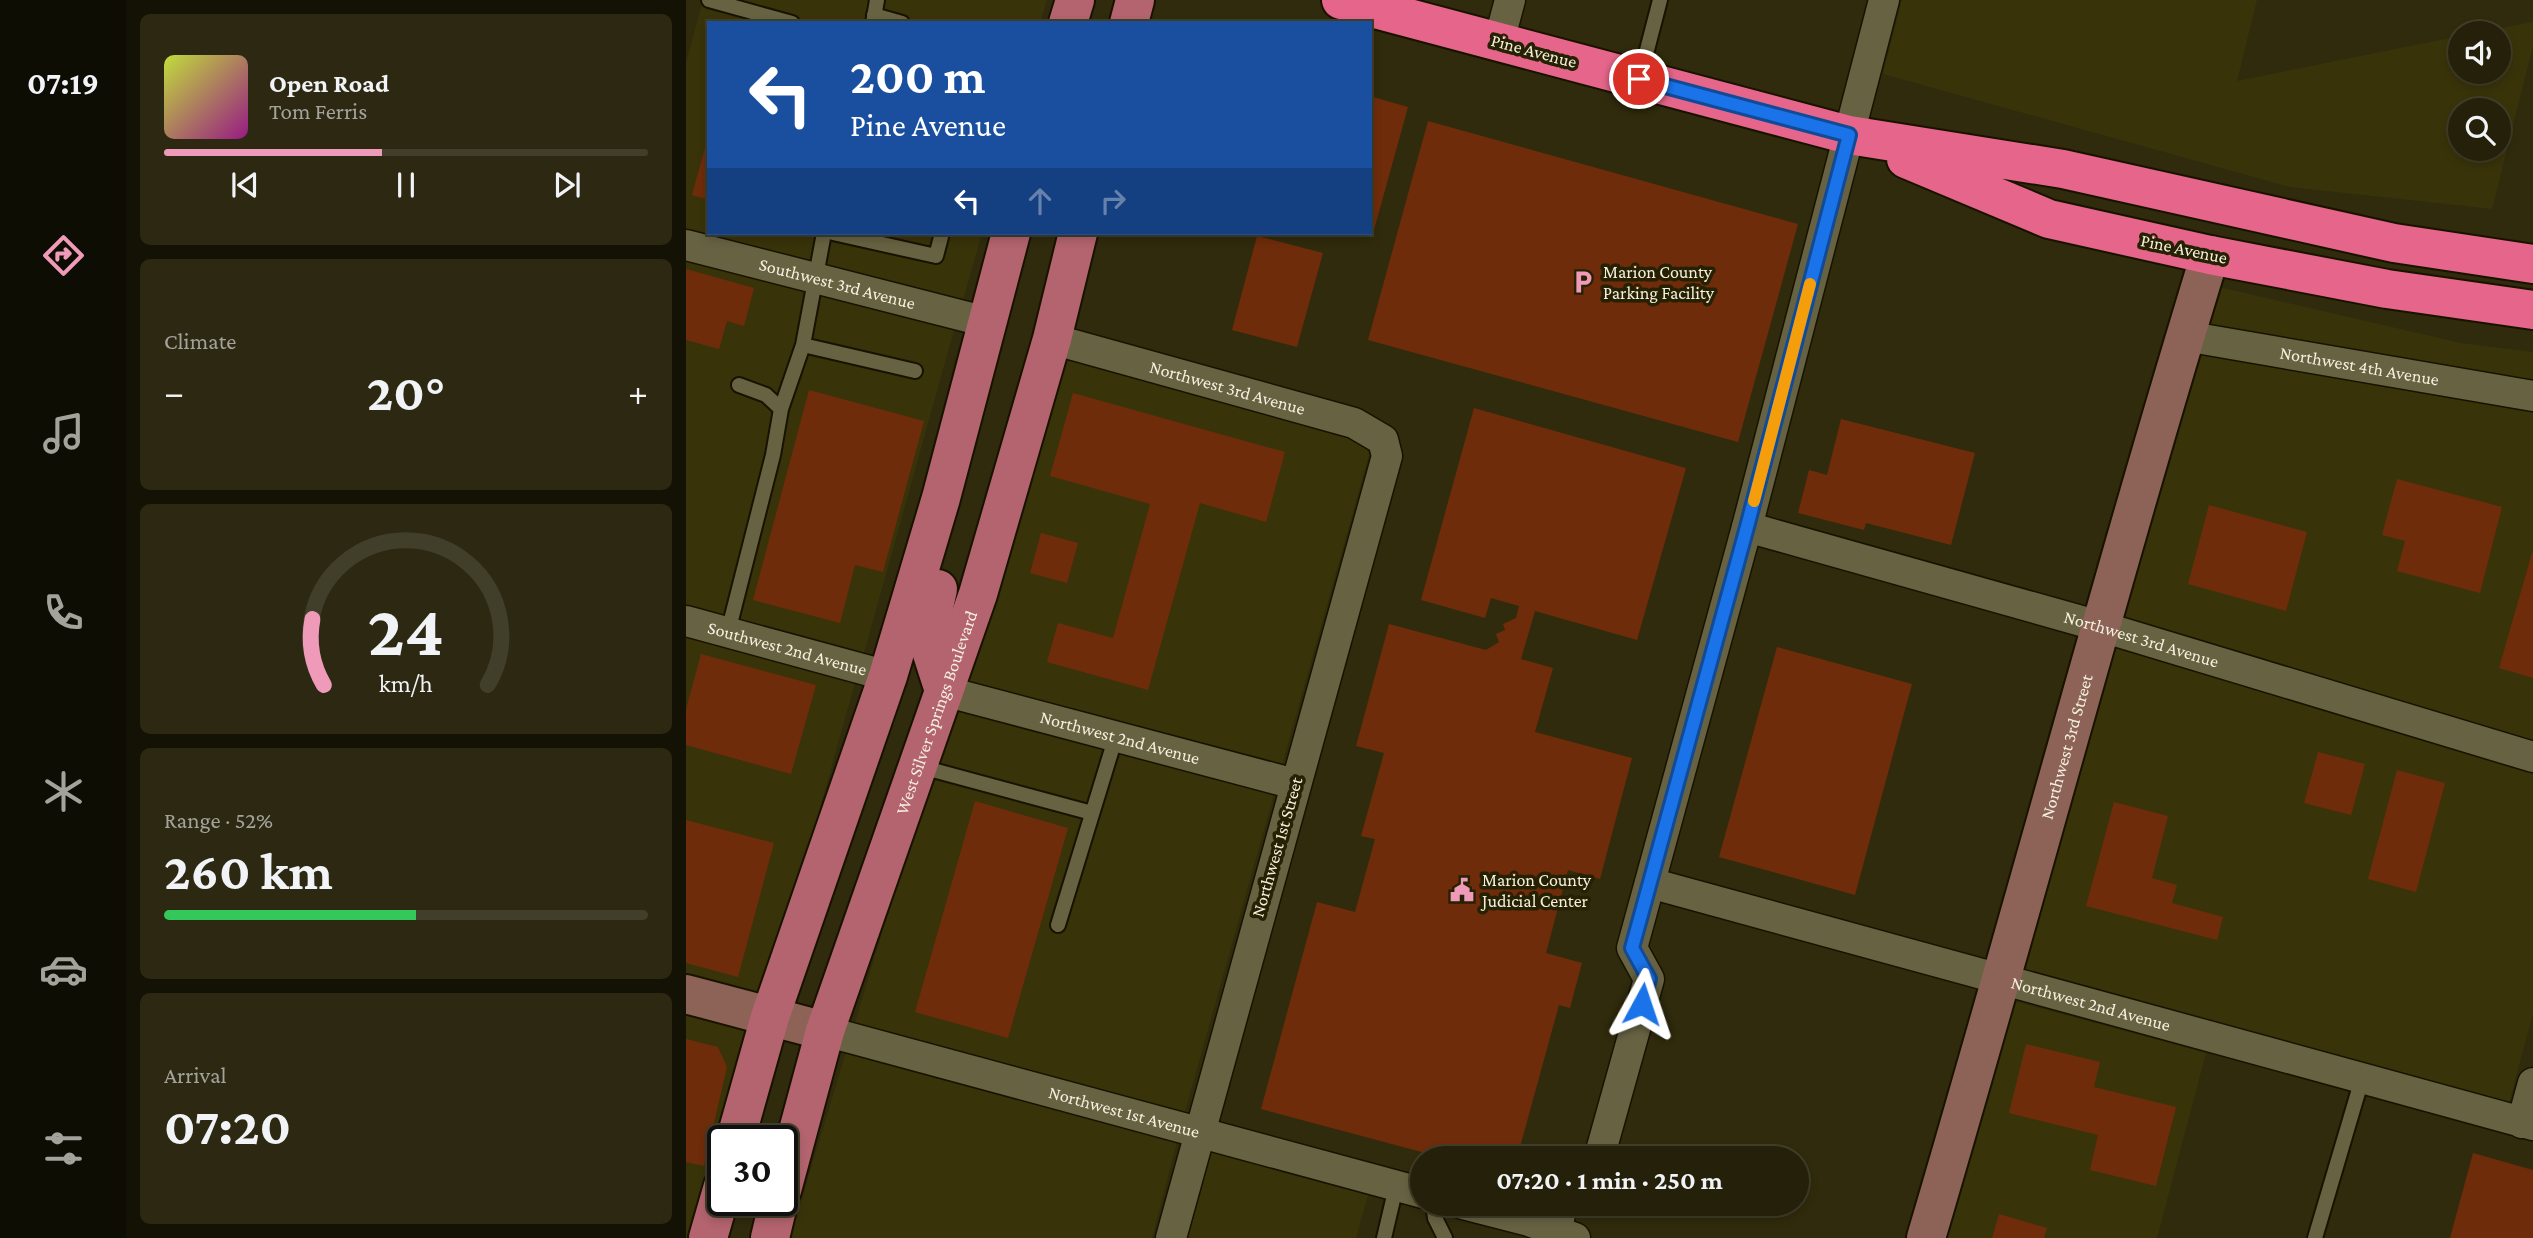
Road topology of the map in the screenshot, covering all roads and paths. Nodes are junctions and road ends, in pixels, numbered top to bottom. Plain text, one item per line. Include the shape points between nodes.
1 (709, 0) edge
2 (877, 0) edge
3 (1075, 0) edge
4 (1135, 0) edge
5 (1341, 0) edge
6 (1510, 0) edge
7 (1660, 0) edge
8 (1884, 0) edge
9 (874, 19) edge
10 (785, 21) edge
11 (1069, 21) edge
12 (1130, 21) edge
13 (1499, 41) junction
14 (1639, 79) junction
15 (1849, 135) junction
16 (824, 235) edge
17 (842, 235) edge
18 (941, 235) edge
19 (1010, 235) edge
20 (1078, 235) edge
21 (686, 245) edge
22 (2210, 255) junction
23 (2533, 264) edge
24 (814, 277) junction
25 (2533, 310) edge
26 (986, 322) junction
27 (2185, 336) junction
28 (1052, 339) junction
29 (803, 345) junction
30 (915, 371) dead end
31 (739, 385) dead end
32 (2533, 396) edge
33 (781, 409) junction
34 (1387, 456) joint
35 (940, 498) junction
36 (1747, 527) junction
37 (686, 621) edge
38 (2099, 626) junction
39 (728, 632) junction
40 (888, 676) junction
41 (944, 691) junction
42 (1116, 736) junction
43 (2533, 757) edge
44 (910, 764) junction
45 (1295, 784) junction
46 (1092, 813) junction
47 (1650, 883) junction
48 (1058, 925) dead end
49 (2002, 982) junction
50 (686, 994) edge
51 (770, 1017) junction
52 (825, 1031) junction
53 (2362, 1079) junction
54 (2533, 1083) edge
55 (2528, 1124) edge
56 (740, 1125) edge
57 (798, 1131) edge
58 (1198, 1131) junction
59 (1602, 1146) edge
60 (1409, 1190) edge
61 (714, 1216) edge
62 (775, 1216) edge
63 (1435, 1216) edge
64 (1510, 1216) edge
65 (1563, 1216) edge
66 (1562, 1236) edge
67 (708, 1238) edge
68 (770, 1238) edge
69 (1171, 1238) edge
70 (1384, 1238) edge
71 (1445, 1238) edge
72 (1926, 1238) edge
73 (2315, 1238) edge

1 - 10 lane
2 - 9 lane
3 - 11 main road
4 - 12 main road
5 - 13 highway, Pine Avenue via 1437,18
6 - 13 street
7 - 14 lane
8 - 15 street
13 - 14 highway, Pine Avenue
14 - 15 highway, Pine Avenue
15 - 22 highway, Pine Avenue via 2049,219
15 - 23 highway, Pine Avenue via 2063,169 2394,243
15 - 36 street
16 - 24 lane
17 - 18 lane via 936,256
19 - 26 main road
20 - 28 main road, West Silver Springs Boulevard
21 - 24 street, Southwest 3rd Avenue
22 - 25 highway, Pine Avenue via 2387,289
22 - 27 street, Northwest 3rd Street
24 - 26 street, Southwest 3rd Avenue
24 - 29 lane
26 - 35 main road
27 - 32 street, Northwest 4th Avenue
27 - 38 street, Northwest 3rd Street
28 - 34 street, Northwest 3rd Avenue via 1354,423 1383,440
28 - 41 main road, West Silver Springs Boulevard via 978,594
29 - 30 lane
29 - 33 lane
31 - 33 lane via 766,396
33 - 39 lane
34 - 45 street, Northwest 1st Street
35 - 40 main road
35 - 41 main road via 948,551 927,638
36 - 38 street, Northwest 3rd Avenue
36 - 47 street
37 - 39 street, Southwest 2nd Avenue
38 - 43 street, Northwest 3rd Avenue
38 - 49 street, Northwest 3rd Street
39 - 40 street, Southwest 2nd Avenue
40 - 44 main road via 907,702 914,724
40 - 51 main road
41 - 42 street, Northwest 2nd Avenue
41 - 44 main road, West Silver Springs Boulevard
42 - 45 street, Northwest 2nd Avenue
42 - 46 lane
44 - 46 lane
44 - 52 main road, West Silver Springs Boulevard
45 - 58 street, Northwest 1st Street
46 - 48 lane
47 - 49 street, Northwest 2nd Avenue
47 - 59 street via 1632,948 1649,979
49 - 53 street, Northwest 2nd Avenue
49 - 72 street, Northwest 3rd Street
50 - 51 street
51 - 52 street
51 - 56 main road
52 - 57 main road, West Silver Springs Boulevard
52 - 58 street, Northwest 1st Avenue
53 - 55 street, Northwest 2nd Avenue
53 - 73 lane
54 - 55 street
58 - 60 street, Northwest 1st Avenue
58 - 69 street, Northwest 1st Street
60 - 70 lane
61 - 67 main road
62 - 68 main road
63 - 71 lane
64 - 66 street
65 - 66 street

